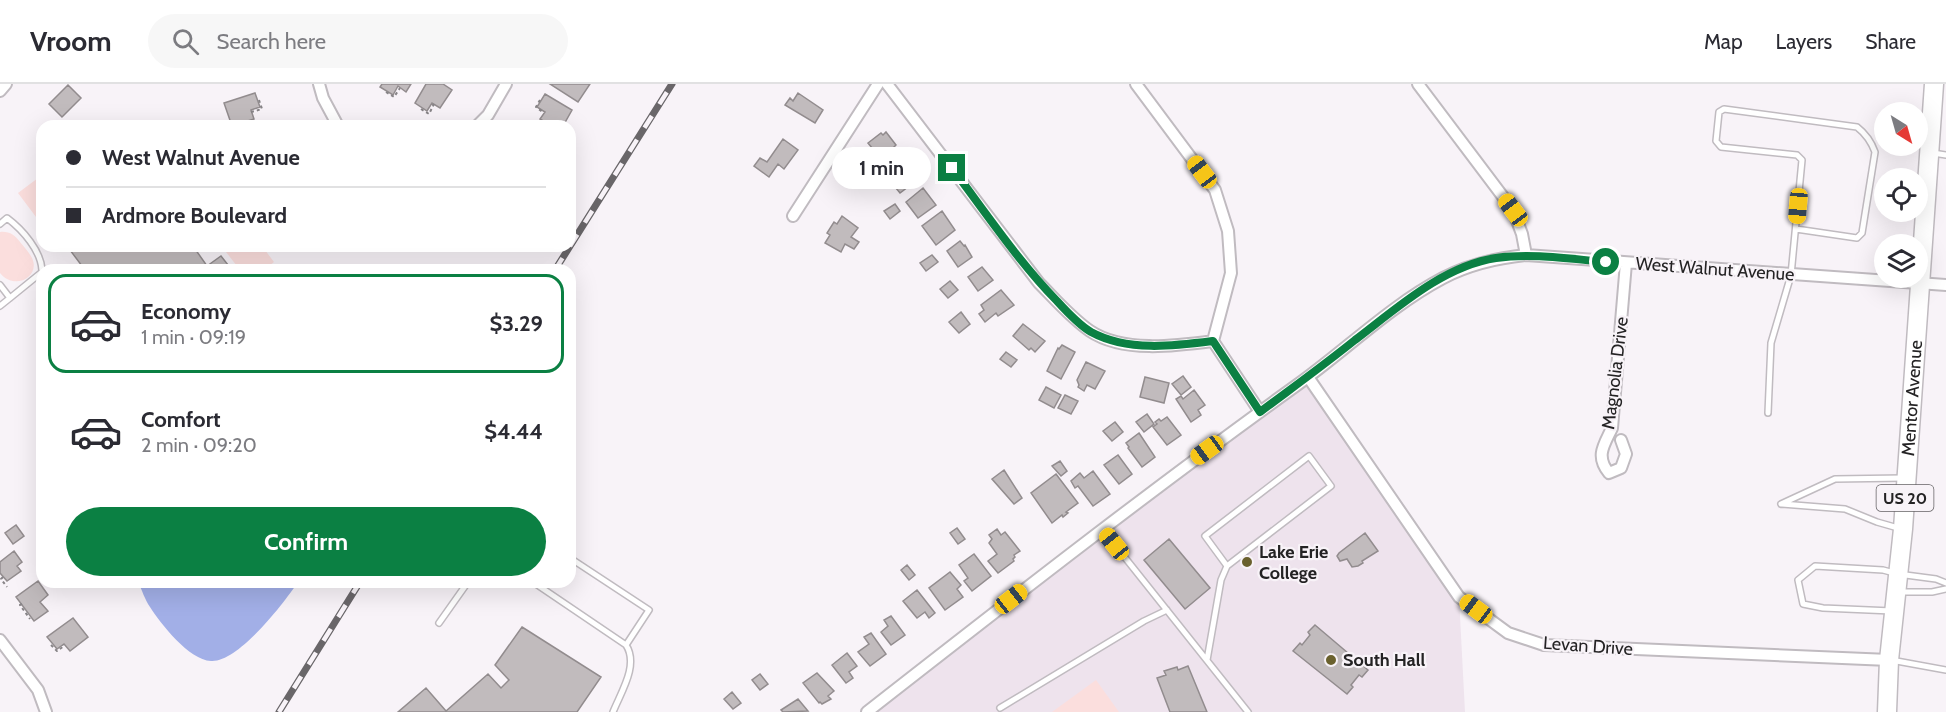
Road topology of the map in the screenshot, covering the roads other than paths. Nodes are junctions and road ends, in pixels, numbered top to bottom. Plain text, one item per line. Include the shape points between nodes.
1 (6, 84) edge
2 (319, 84) edge
3 (506, 84) edge
4 (878, 84) edge
5 (887, 84) edge
6 (1136, 84) edge
7 (1418, 84) edge
8 (1934, 84) edge
9 (0, 91) edge
10 (335, 120) edge
11 (483, 120) edge
12 (1937, 153) edge
13 (793, 216) dead end
14 (0, 224) edge
15 (1796, 229) junction
16 (1926, 234) edge
17 (36, 251) edge
18 (1526, 255) junction
19 (1626, 263) junction
20 (1791, 275) junction
21 (36, 276) edge
22 (1874, 280) edge
23 (1928, 284) edge
24 (0, 285) edge
25 (1946, 285) edge
26 (1920, 288) edge
27 (10, 298) junction
28 (0, 306) edge
29 (1213, 341) junction
30 (1308, 378) junction
31 (1260, 412) junction
32 (1768, 413) dead end
33 (1621, 440) dead end
34 (1906, 478) junction
35 (1101, 528) junction
36 (1903, 530) junction
37 (576, 562) edge
38 (1227, 566) junction
39 (1897, 583) junction
40 (1946, 583) edge
41 (464, 588) edge
42 (542, 588) edge
43 (1946, 589) edge
44 (1167, 610) junction
45 (1894, 611) junction
46 (440, 624) dead end
47 (0, 640) edge
48 (626, 645) junction
49 (1207, 660) junction
50 (1889, 660) junction
51 (1946, 670) edge
52 (1000, 708) dead end
53 (46, 712) edge
54 (613, 712) edge
55 (867, 712) edge
56 (1248, 712) edge
57 (1887, 712) edge

1 - 9 street
2 - 10 street
3 - 11 street
4 - 13 street
5 - 29 street via 1039,283 1091,332 1120,342 1167,347
6 - 29 street via 1215,190 1228,231 1231,273
7 - 18 street via 1513,210
8 - 12 main road, Mentor Avenue / US 20
12 - 16 main road, Mentor Avenue / US 20
14 - 17 lane via 8,218
15 - 15 lane via 1857,238 1862,233 1875,152 1871,142 1857,127 1724,109 1719,112 1716,141 1721,147 1797,155 1802,160
15 - 20 lane
18 - 19 street, West Walnut Avenue
18 - 30 street, West Walnut Avenue via 1474,264 1418,291
19 - 20 street, West Walnut Avenue
19 - 33 street, Magnolia Drive via 1612,428 1601,452 1602,464 1609,473 1621,468 1626,454
20 - 22 street, West Walnut Avenue
20 - 32 lane via 1771,343
21 - 27 lane
23 - 25 street, West Walnut Avenue
24 - 27 lane
26 - 34 main road, Mentor Avenue / US 20
27 - 28 lane
29 - 31 street
30 - 31 street, West Walnut Avenue
30 - 50 street, Levan Drive via 1459,597 1508,633 1544,645
31 - 35 street, West Walnut Avenue
34 - 36 main road, Mentor Avenue / US 20
34 - 36 lane via 1835,479 1781,504 1845,509
35 - 44 lane
35 - 55 street, West Walnut Avenue
36 - 39 main road, Mentor Avenue / US 20
37 - 48 lane via 649,610
38 - 38 lane via 1331,486 1309,456 1204,536
38 - 49 lane
39 - 40 lane via 1936,579
39 - 43 lane via 1932,592
39 - 45 main road, Mentor Avenue / US 20
39 - 45 lane via 1869,568 1815,566 1798,580 1803,604
41 - 46 lane
42 - 48 lane
44 - 49 lane
44 - 52 lane
45 - 50 main road, Mentor Avenue / US 20
47 - 53 street via 38,690
48 - 54 lane via 630,671
49 - 56 lane
50 - 51 lane
50 - 57 main road, Mentor Avenue / US 20

